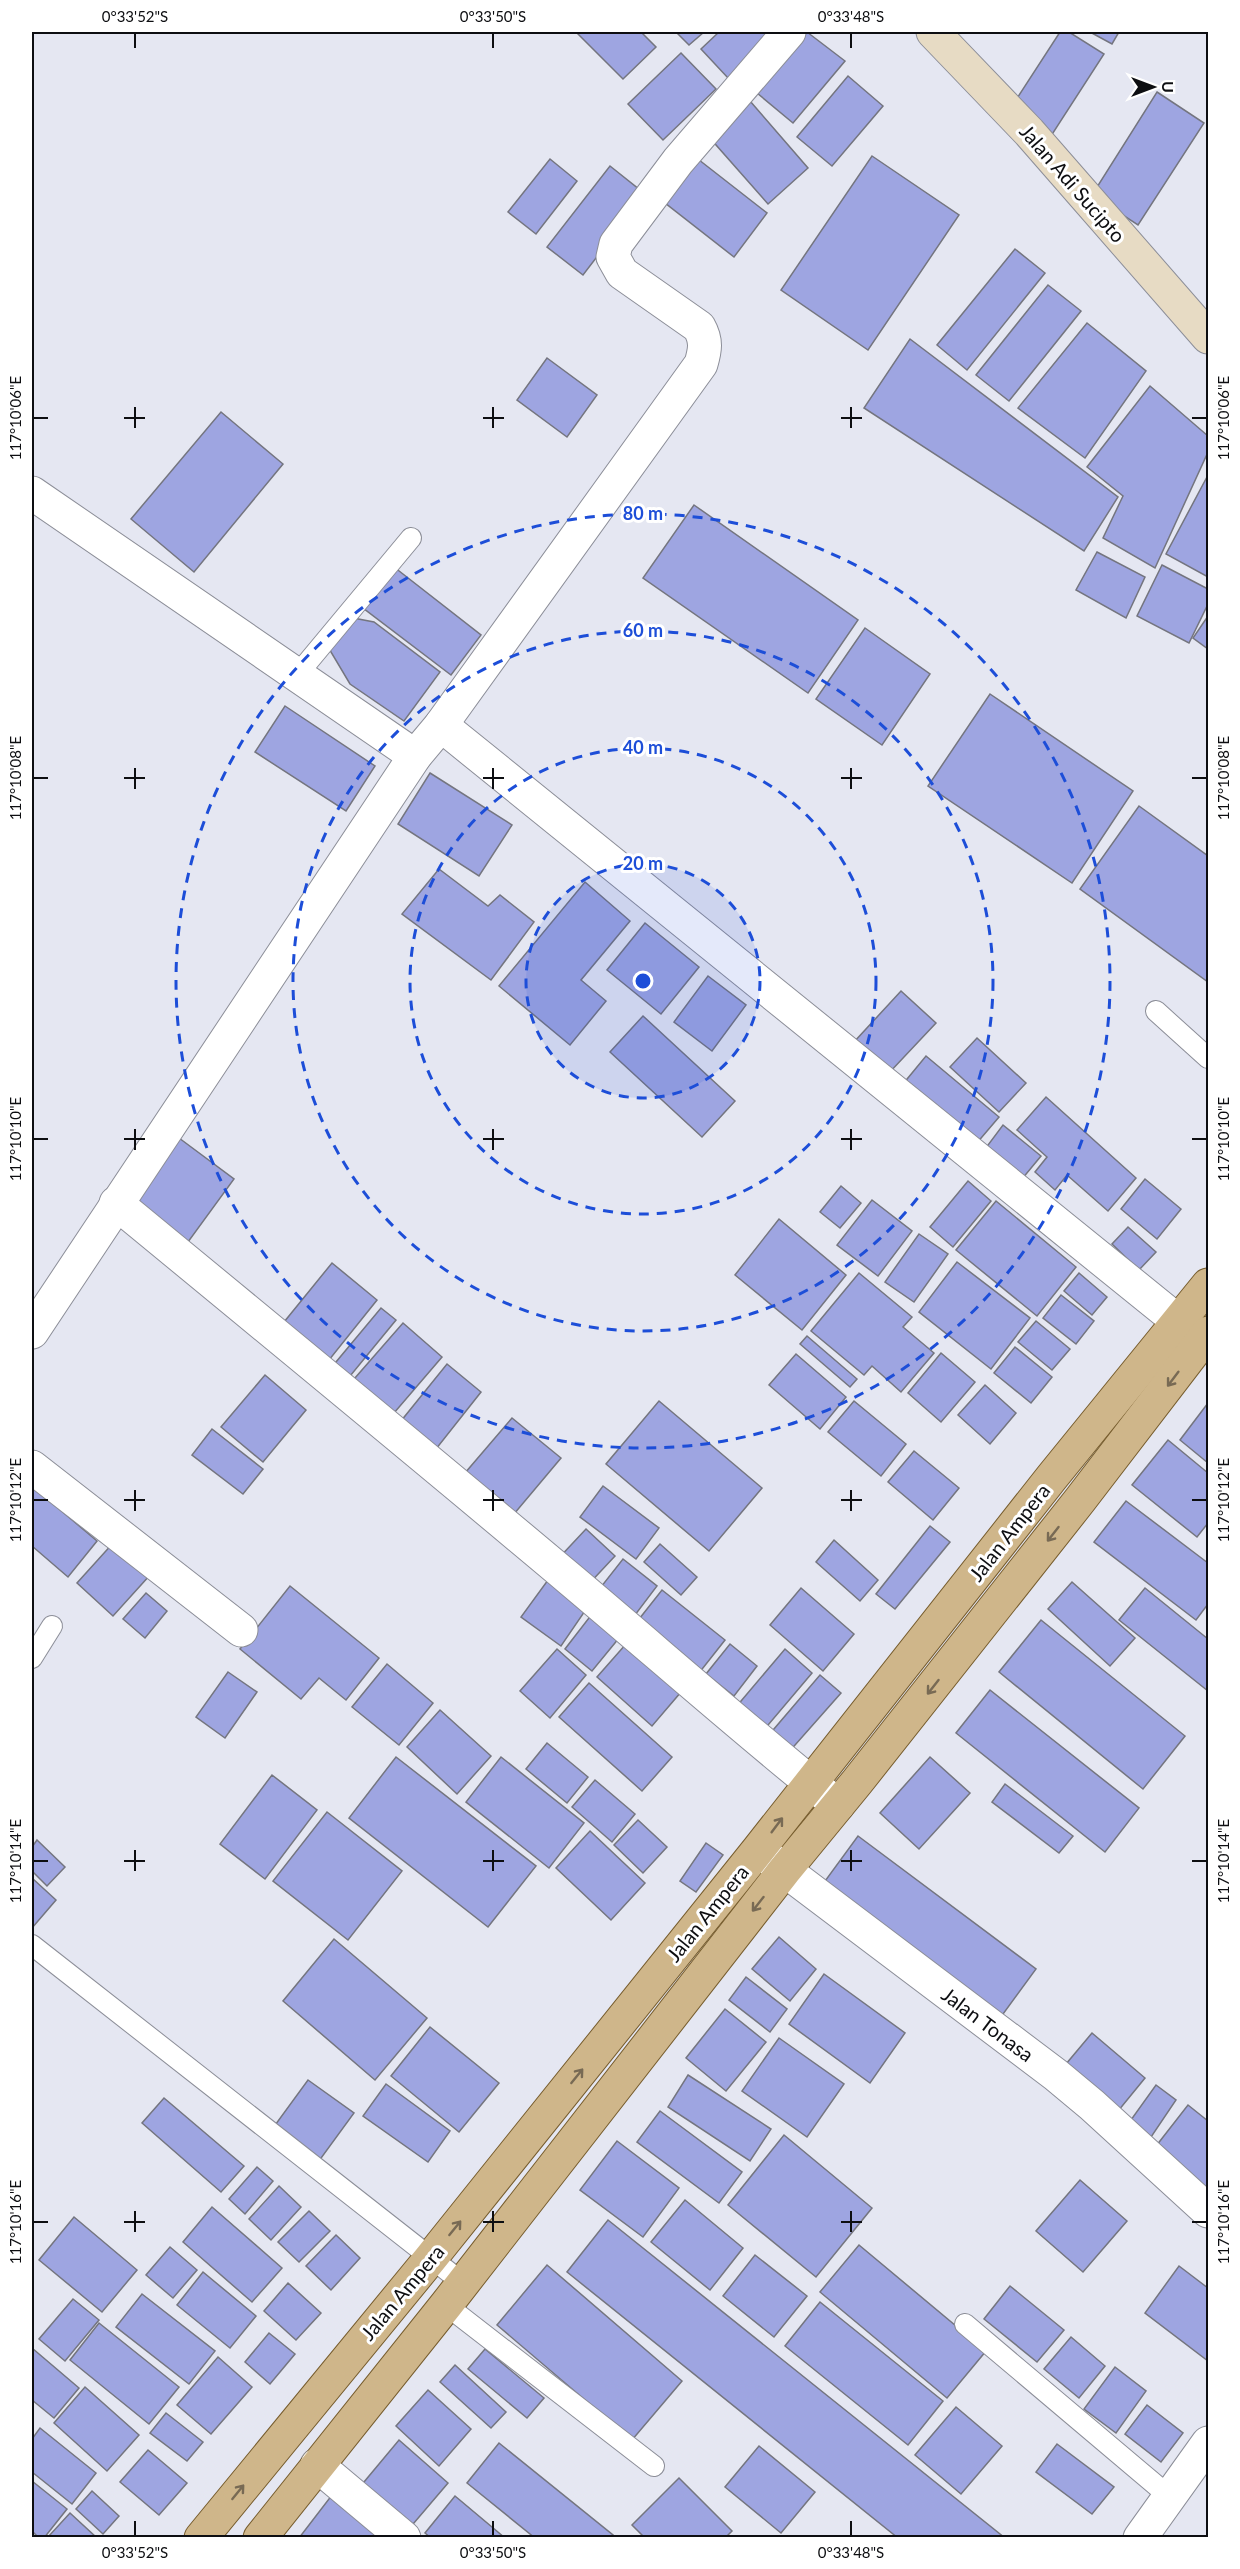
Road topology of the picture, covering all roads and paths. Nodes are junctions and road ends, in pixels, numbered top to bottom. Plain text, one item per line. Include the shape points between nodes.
1 (789, 32) edge
2 (933, 32) edge
3 (1209, 337) edge
4 (32, 493) edge
5 (411, 538) dead end
6 (297, 675) junction
7 (441, 725) junction
8 (415, 756) junction
9 (1155, 1011) dead end
10 (1209, 1058) edge
11 (116, 1203) junction
12 (1209, 1285) edge
13 (32, 1332) edge
14 (1199, 1335) edge
15 (32, 1467) edge
16 (52, 1626) dead end
17 (241, 1630) dead end
18 (32, 1659) edge
19 (810, 1783) junction
20 (838, 1805) junction
21 (758, 1850) junction
22 (784, 1871) junction
23 (32, 1945) edge
24 (1209, 2211) edge
25 (430, 2259) junction
26 (454, 2294) junction
27 (965, 2324) dead end
28 (1209, 2443) edge
29 (317, 2465) junction
30 (654, 2466) dead end
31 (1170, 2497) junction
32 (201, 2538) edge
33 (260, 2538) edge
34 (404, 2538) edge
35 (1140, 2538) edge

1 - 7 street via 678,161 616,244 613,257 622,273 699,327 705,337 701,364
2 - 3 street, Jalan Adi Sucipto via 1029,132
4 - 6 street
5 - 6 lane
6 - 8 street
7 - 8 street
7 - 14 street via 803,1021
8 - 11 street
9 - 10 lane
11 - 13 street
11 - 19 street
12 - 14 main road, Jalan Ampera
14 - 19 main road, Jalan Ampera
14 -> 20 main road, Jalan Ampera via 1073,1509
15 - 17 street
16 - 18 lane
19 - 20 street
21 -> 19 main road, Jalan Ampera
20 - 22 main road, Jalan Ampera
21 - 22 street, Jalan Tonasa
25 -> 21 main road, Jalan Ampera
22 - 24 street, Jalan Tonasa via 1056,2075
22 -> 26 main road, Jalan Ampera
23 - 25 lane
25 - 26 lane
32 -> 25 main road, Jalan Ampera
26 - 29 main road, Jalan Ampera
26 - 30 lane
27 - 31 lane
28 - 31 street
29 - 33 main road, Jalan Ampera
29 - 34 street
31 - 35 street

